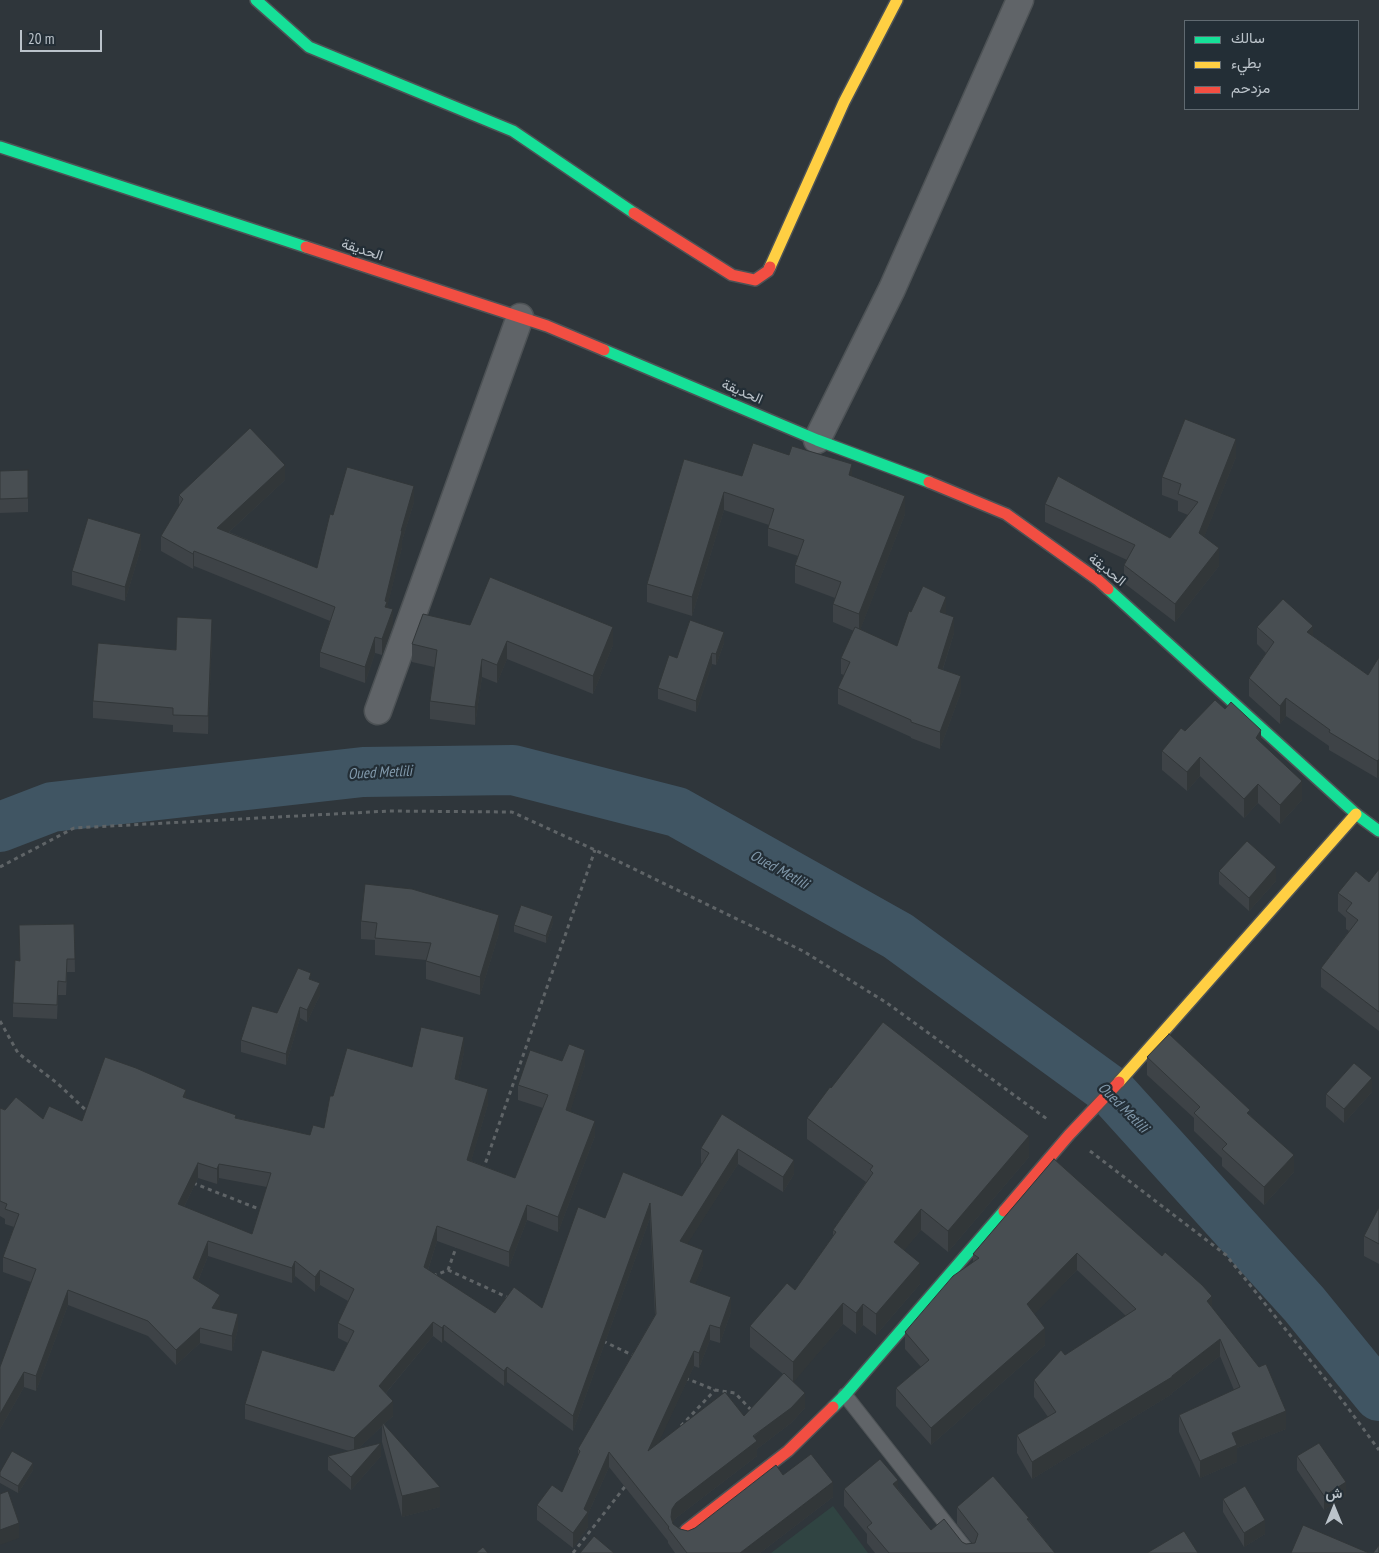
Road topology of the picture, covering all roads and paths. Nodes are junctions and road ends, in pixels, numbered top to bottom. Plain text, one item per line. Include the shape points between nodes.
1 (256, 0) edge
2 (897, 0) edge
3 (1020, 0) edge
4 (0, 147) edge
5 (520, 317) junction
6 (817, 440) junction
7 (378, 710) dead end
8 (1356, 814) junction
9 (1379, 831) edge
10 (595, 850) junction
11 (0, 867) edge
12 (0, 1021) edge
13 (93, 1117) edge
14 (1069, 1136) junction
15 (481, 1176) edge
16 (186, 1180) edge
17 (272, 1214) edge
18 (458, 1242) edge
19 (448, 1270) junction
20 (424, 1273) edge
21 (512, 1299) edge
22 (603, 1341) edge
23 (639, 1358) edge
24 (682, 1377) edge
25 (715, 1390) junction
26 (845, 1395) junction
27 (755, 1415) edge
28 (676, 1431) edge
29 (1379, 1450) edge
30 (631, 1479) edge
31 (686, 1530) edge
32 (574, 1553) edge
33 (969, 1553) edge

1 - 2 street via 310,47 514,131 732,276 755,280 768,271 844,102
3 - 6 street via 892,289
4 - 5 street, الحديقة
5 - 6 street, الحديقة
5 - 7 street
6 - 8 street, الحديقة via 1006,514 1098,580
8 - 9 street, الحديقة
8 - 14 street
10 - 11 path via 512,812 389,812 74,828
10 - 14 path via 803,951 887,1003
10 - 15 path
12 - 13 path via 18,1052
14 - 26 street
14 - 29 path via 1226,1255
16 - 17 path
18 - 19 path
19 - 20 path via 433,1276
19 - 21 path
22 - 23 path
24 - 25 path
25 - 27 path via 735,1393
25 - 28 path
26 - 31 street via 788,1451
26 - 33 lane
30 - 32 path

